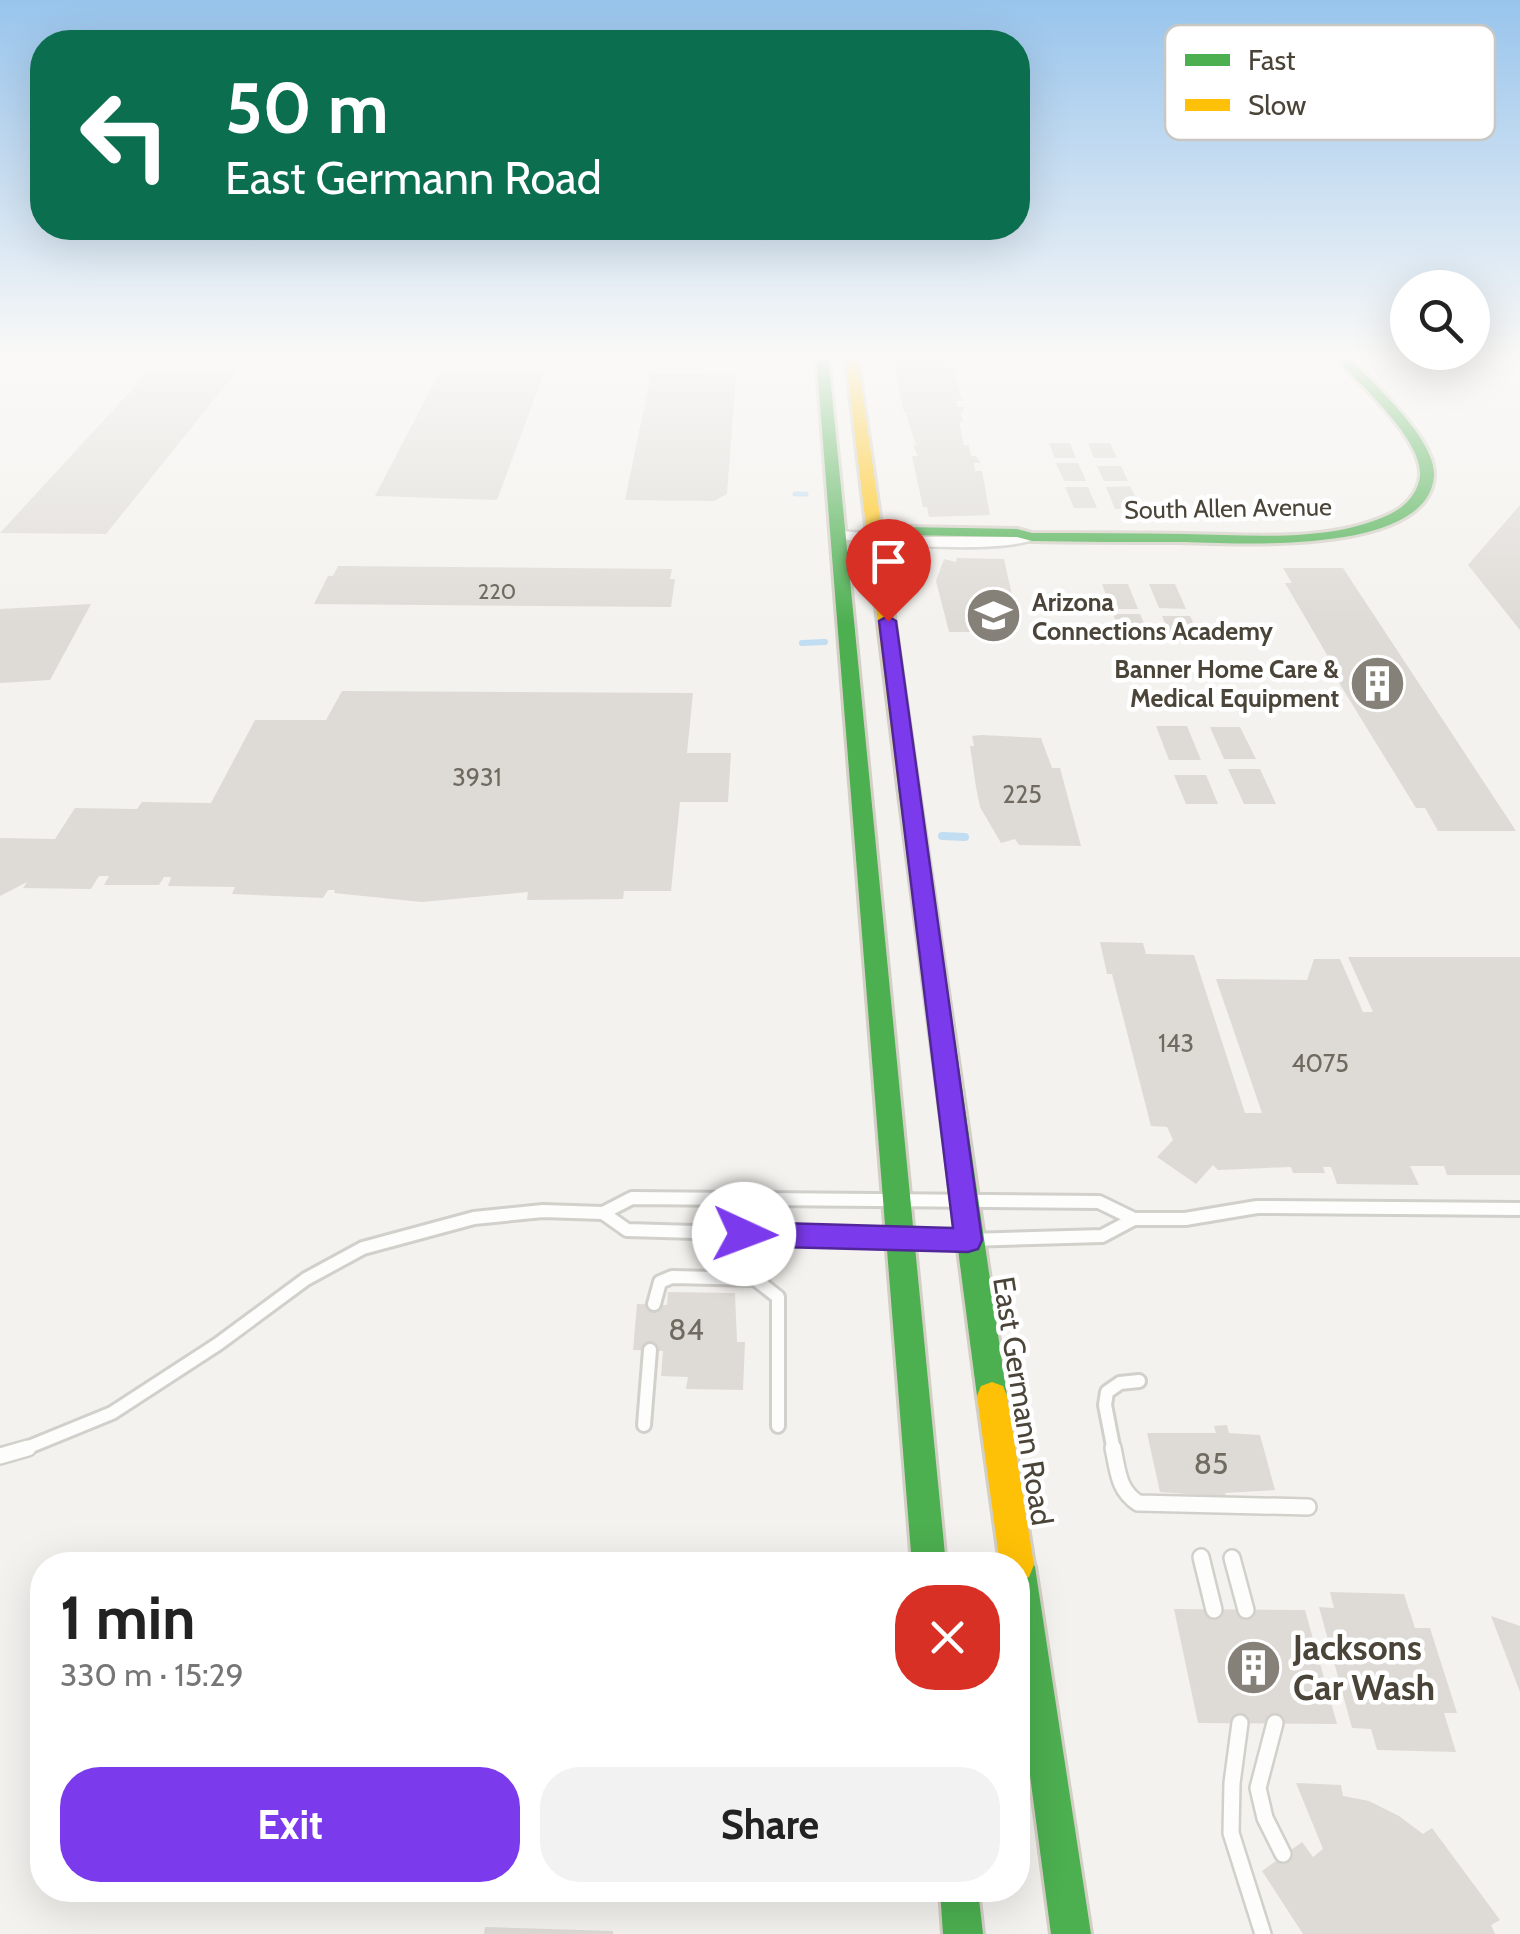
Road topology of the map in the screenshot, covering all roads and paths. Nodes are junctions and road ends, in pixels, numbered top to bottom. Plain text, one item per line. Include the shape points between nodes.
1 (832, 444) edge
2 (863, 444) edge
3 (1413, 444) edge
4 (842, 535) junction
5 (875, 536) junction
6 (897, 1202) junction
7 (963, 1203) junction
8 (1520, 1209) edge
9 (602, 1213) junction
10 (1134, 1219) junction
11 (901, 1239) junction
12 (968, 1240) junction
13 (654, 1304) dead end
14 (650, 1350) dead end
15 (1139, 1382) dead end
16 (644, 1425) dead end
17 (778, 1426) dead end
18 (0, 1456) edge
19 (1308, 1507) dead end
20 (928, 1552) edge
21 (1015, 1552) edge
22 (1201, 1558) dead end
23 (1232, 1558) dead end
24 (1214, 1610) dead end
25 (1246, 1610) dead end
26 (1030, 1655) edge
27 (1240, 1723) dead end
28 (1275, 1723) dead end
29 (1283, 1854) dead end
30 (960, 1902) edge
31 (963, 1934) edge
32 (1071, 1934) edge
33 (1263, 1934) edge

1 - 4 main road
2 - 5 main road, East Germann Road
3 - 5 main road, South Allen Avenue via 1424,458 1420,500 1348,532
4 - 5 street, South Allen Avenue
4 - 6 main road
5 - 7 main road, East Germann Road
6 - 7 lane
6 - 9 lane via 632,1198
6 - 11 main road
7 - 10 lane via 1099,1202
7 - 12 main road, East Germann Road
8 - 10 lane via 1256,1207
9 - 11 lane via 627,1230
9 - 18 lane via 474,1218 363,1248 112,1413
10 - 12 lane via 1102,1236
11 - 12 lane
11 - 20 main road
12 - 21 main road, East Germann Road
13 - 17 lane via 660,1282 672,1276 755,1279 769,1288 780,1305
14 - 16 lane
15 - 19 lane via 1120,1383 1105,1405 1126,1495 1151,1506
22 - 24 lane
23 - 25 lane
26 - 32 main road, East Germann Road
27 - 33 lane via 1230,1833
28 - 29 lane via 1259,1777 1262,1814
30 - 31 main road

